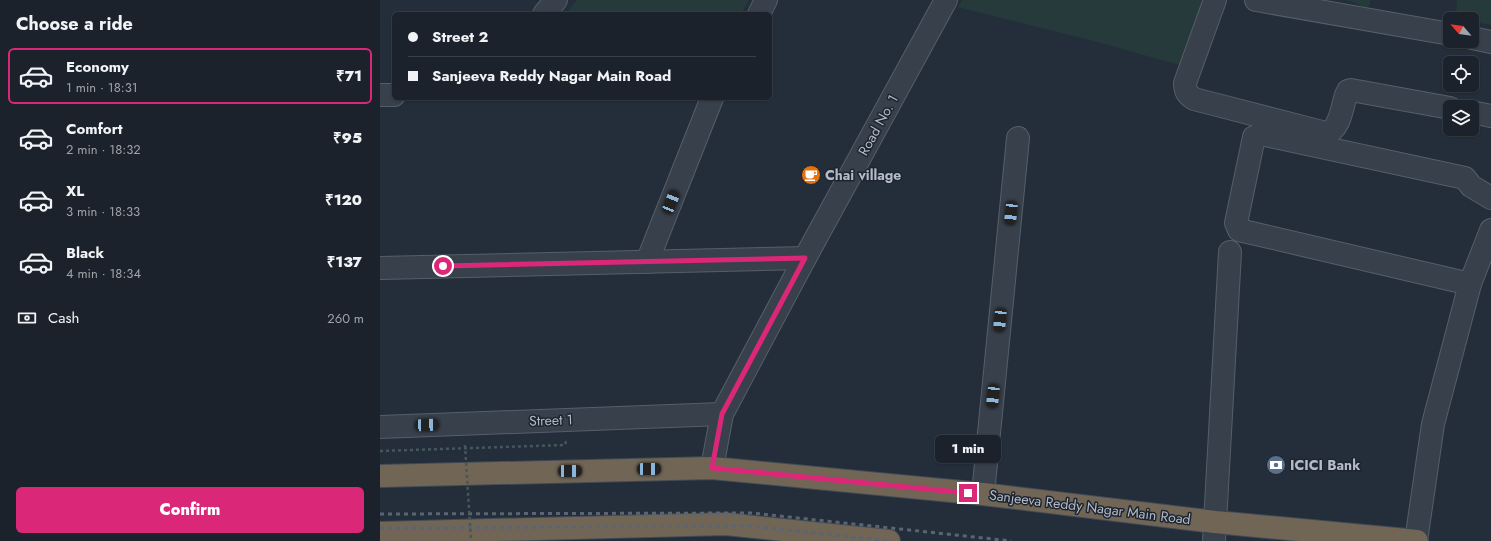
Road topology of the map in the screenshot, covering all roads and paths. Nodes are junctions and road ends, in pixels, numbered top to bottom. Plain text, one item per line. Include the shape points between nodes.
1 (556, 0) edge
2 (766, 0) edge
3 (946, 0) edge
4 (1214, 0) edge
5 (1256, 0) edge
6 (546, 12) edge
7 (760, 12) edge
8 (1443, 33) edge
9 (1479, 39) edge
10 (1491, 42) edge
11 (380, 95) edge
12 (392, 95) edge
13 (711, 100) edge
14 (1443, 107) edge
15 (1479, 113) edge
16 (1491, 116) edge
17 (1018, 138) dead end
18 (1491, 198) edge
19 (1491, 230) edge
20 (1230, 252) dead end
21 (805, 258) junction
22 (647, 262) junction
23 (380, 268) edge
24 (1470, 284) junction
25 (722, 414) junction
26 (380, 427) edge
27 (465, 445) dead end
28 (712, 468) junction
29 (380, 476) edge
30 (983, 494) junction
31 (1215, 531) edge
32 (380, 533) edge
33 (471, 541) edge
34 (889, 541) edge
35 (1416, 541) edge

1 - 6 street
2 - 7 street
3 - 21 street, Road No. 1
4 - 14 street via 1185,83 1187,95 1326,133 1336,126 1346,95 1351,90
5 - 8 street
9 - 10 street
11 - 12 street
13 - 22 street
15 - 16 street
17 - 30 street
18 - 24 street via 1471,186 1465,178 1261,134 1254,137 1236,223 1239,230
19 - 24 street
20 - 31 street
21 - 22 street
21 - 25 street, Road No. 1
22 - 23 street
24 - 35 street via 1433,424
25 - 26 street, Street 1
25 - 28 street, Road No. 1
27 - 33 path, bridge
28 - 29 highway, Sanjeeva Reddy Nagar Main Road
28 - 30 highway, Sanjeeva Reddy Nagar Main Road
30 - 31 highway, Sanjeeva Reddy Nagar Main Road
31 - 35 highway, Sanjeeva Reddy Nagar Main Road
32 - 34 highway via 726,524

